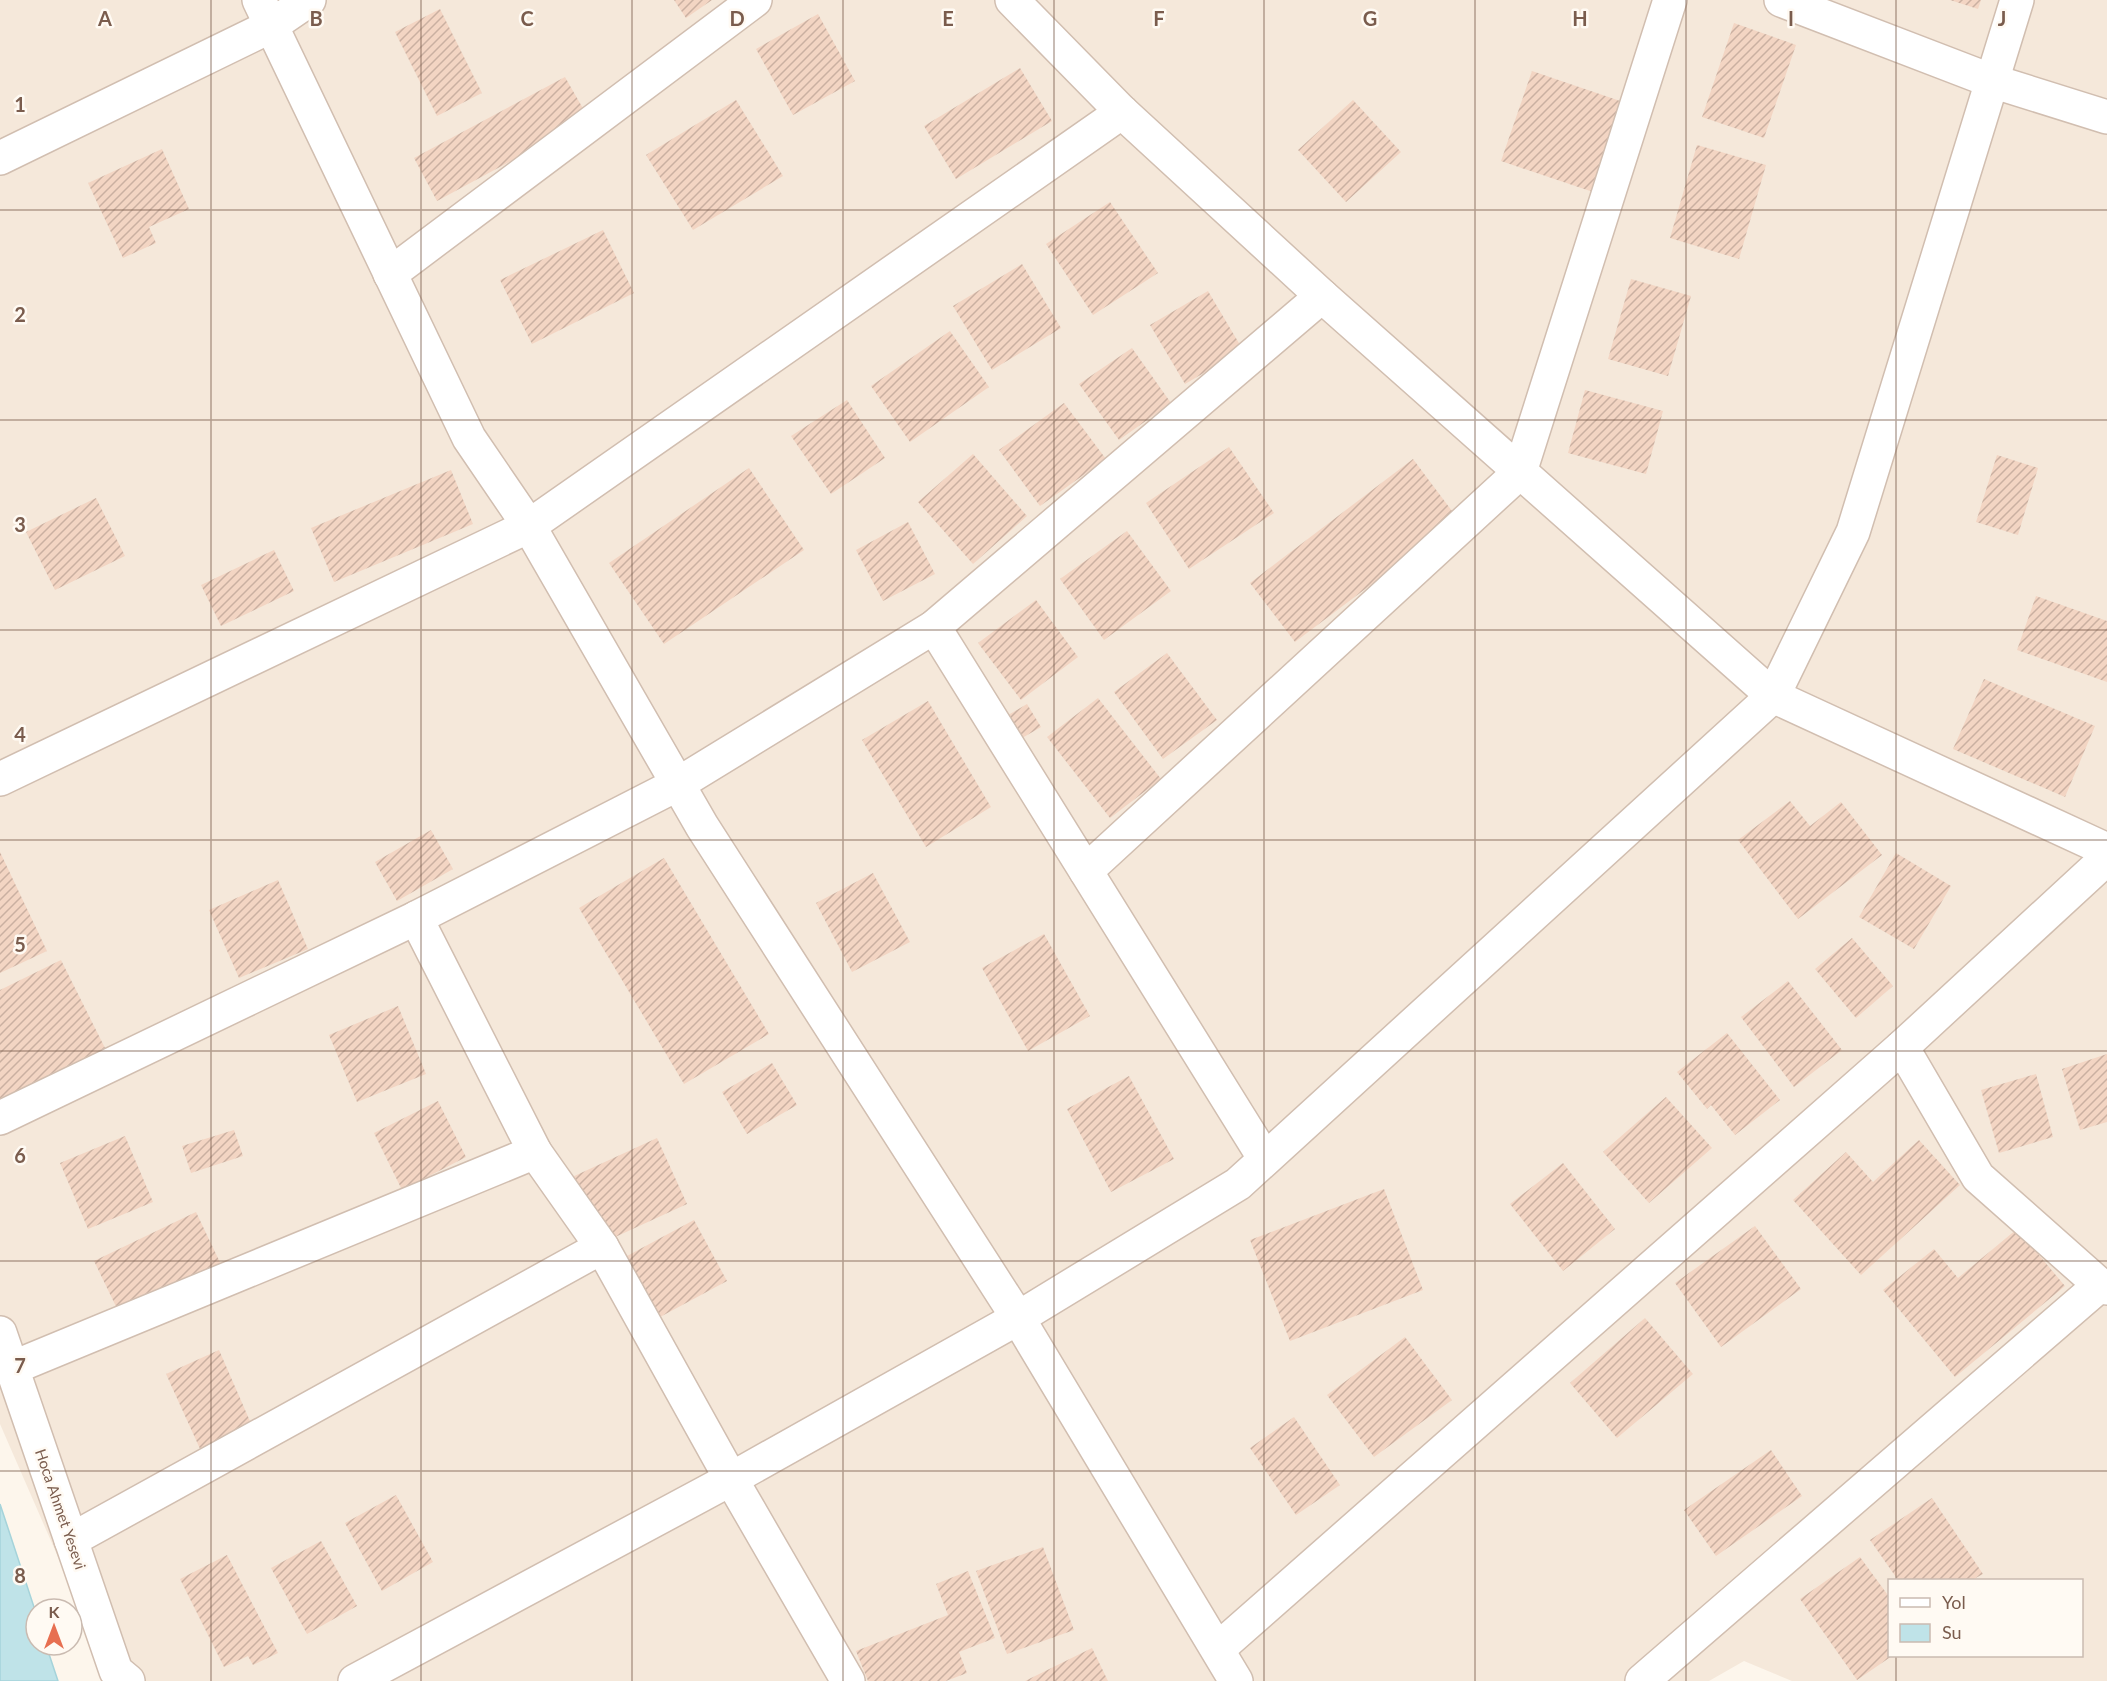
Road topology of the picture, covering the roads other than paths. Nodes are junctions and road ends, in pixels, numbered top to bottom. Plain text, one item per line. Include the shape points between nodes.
1 (309, 0) edge
2 (755, 0) edge
3 (1012, 0) edge
4 (1670, 0) edge
5 (1781, 0) edge
6 (2017, 0) edge
7 (265, 13) edge
8 (1992, 81) junction
9 (1122, 112) junction
10 (2107, 117) edge
11 (0, 158) edge
12 (390, 274) junction
13 (1322, 296) junction
14 (1520, 472) junction
15 (529, 526) junction
16 (934, 627) junction
17 (1773, 696) junction
18 (0, 779) edge
19 (678, 784) junction
20 (2107, 850) edge
21 (2107, 858) edge
22 (1086, 871) junction
23 (416, 918) junction
24 (1902, 1047) junction
25 (0, 1118) edge
26 (535, 1152) junction
27 (1265, 1159) junction
28 (602, 1246) junction
29 (2104, 1286) edge
30 (1018, 1318) junction
31 (0, 1333) edge
32 (12, 1368) junction
33 (731, 1479) junction
34 (71, 1540) junction
35 (1218, 1649) junction
36 (128, 1681) edge
37 (355, 1681) edge
38 (848, 1681) edge
39 (1236, 1681) edge
40 (1642, 1681) edge

1 - 7 street
2 - 12 street
3 - 9 street
4 - 14 street
5 - 8 street
6 - 8 street
7 - 11 street
7 - 12 street
8 - 10 street
8 - 17 street via 1852,532
9 - 13 street
9 - 15 street
12 - 15 street via 469,438
13 - 14 street
13 - 16 street
14 - 17 street
14 - 22 street
15 - 18 street
15 - 19 street
16 - 19 street
16 - 22 street
17 - 20 street
17 - 27 street
19 - 23 street
19 - 30 street
21 - 24 street
22 - 27 street
23 - 25 street
23 - 26 street
24 - 29 street via 1978,1177
24 - 35 street
26 - 28 street
26 - 32 street
27 - 30 street via 1238,1184
28 - 33 street
28 - 34 street
29 - 40 street
30 - 33 street
30 - 35 street
31 - 32 street, Hoca Ahmet Yesevi
32 - 34 street, Hoca Ahmet Yesevi
33 - 37 street
33 - 38 street
34 - 36 street, Hoca Ahmet Yesevi via 116,1671
35 - 39 street

